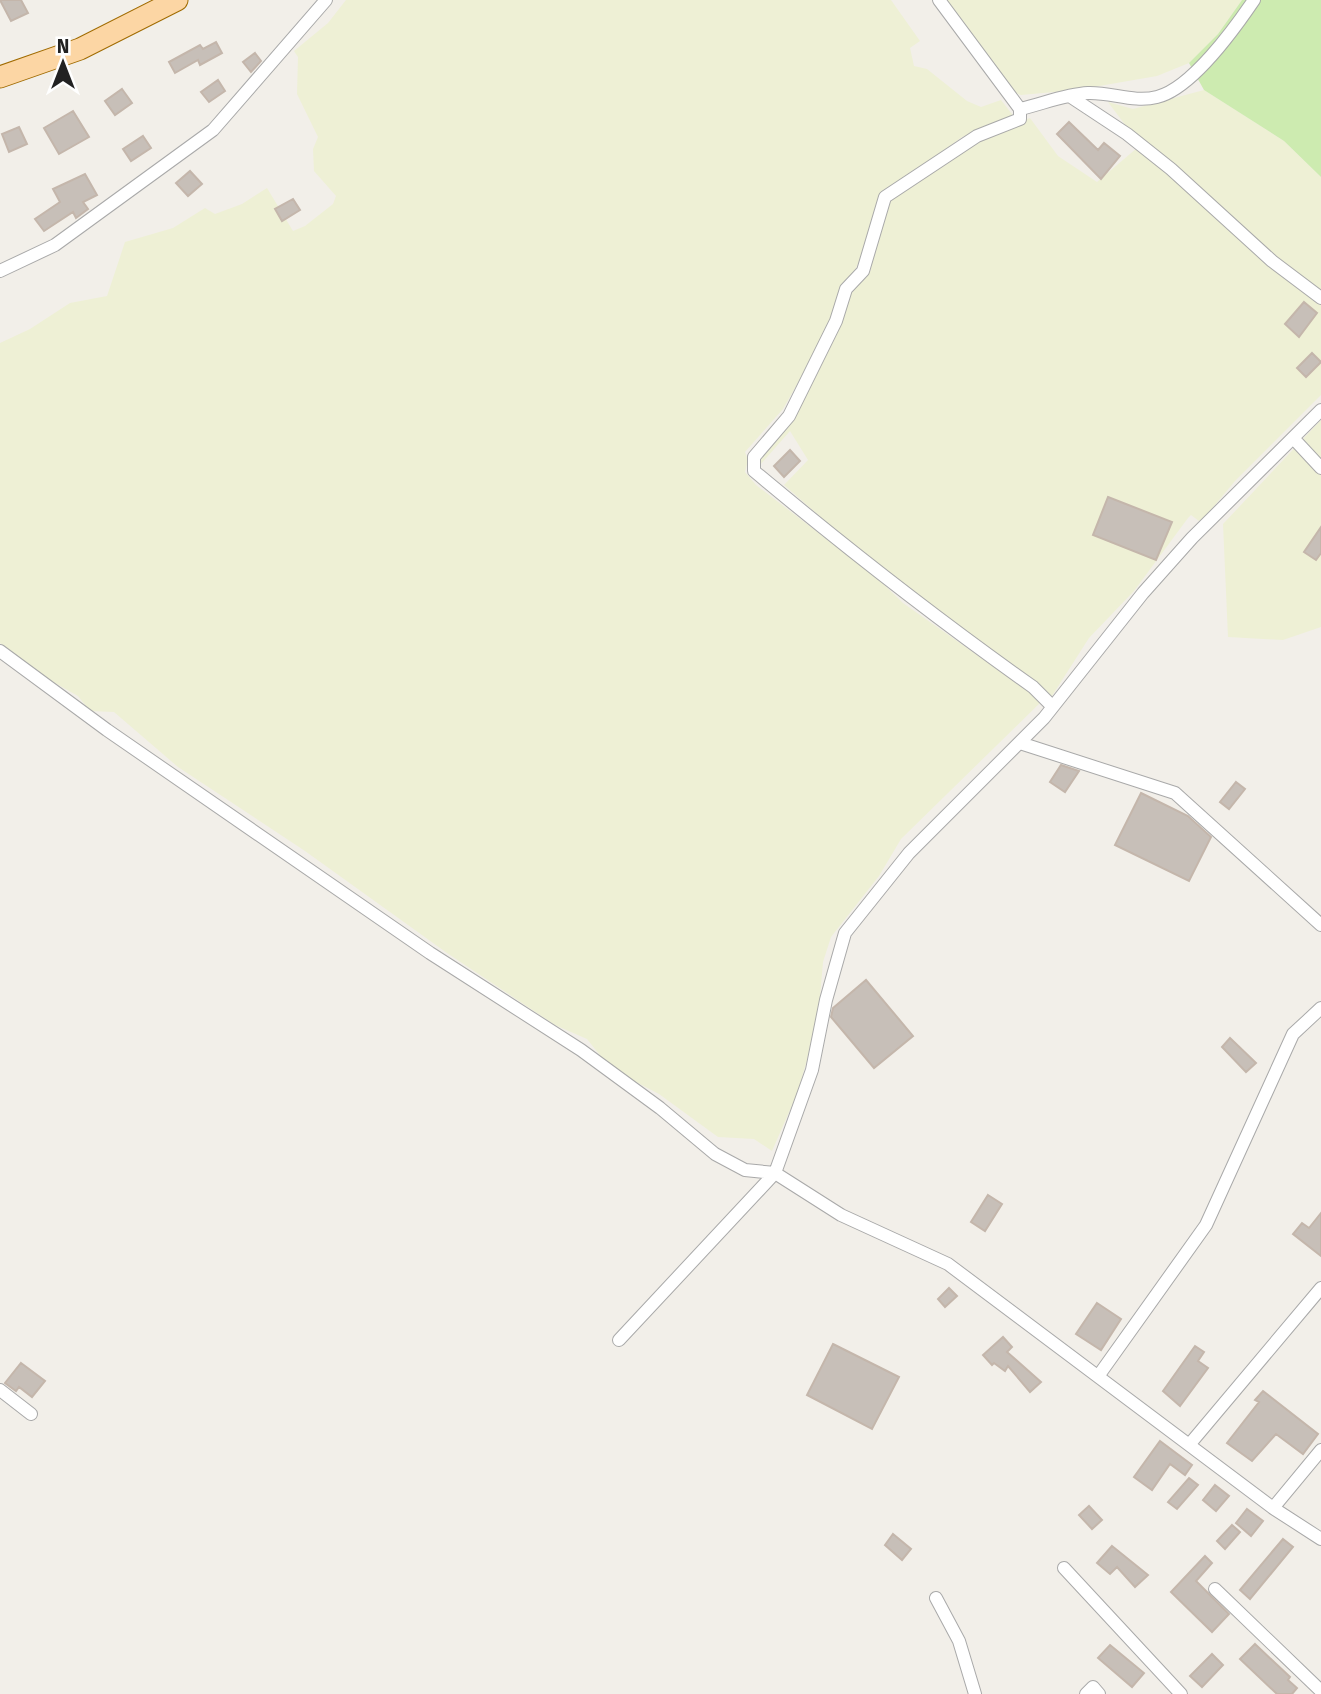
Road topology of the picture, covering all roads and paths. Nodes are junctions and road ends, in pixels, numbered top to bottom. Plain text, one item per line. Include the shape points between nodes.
1 (177, 0) edge
2 (326, 0) edge
3 (939, 0) edge
4 (1254, 0) edge
5 (0, 76) edge
6 (1071, 97) junction
7 (1020, 108) junction
8 (0, 271) edge
9 (1321, 298) edge
10 (1321, 410) edge
11 (1294, 439) junction
12 (1321, 468) edge
13 (0, 652) edge
14 (1052, 706) junction
15 (1020, 743) junction
16 (1321, 925) edge
17 (1321, 1008) edge
18 (775, 1172) junction
19 (1321, 1288) edge
20 (619, 1340) dead end
21 (1099, 1375) junction
22 (0, 1390) edge
23 (32, 1414) dead end
24 (1189, 1445) junction
25 (1321, 1450) edge
26 (1273, 1508) junction
27 (1321, 1539) edge
28 (1064, 1568) dead end
29 (1216, 1589) dead end
30 (936, 1598) dead end
31 (1321, 1691) edge
32 (975, 1694) edge
33 (1086, 1694) edge
34 (1099, 1694) edge
35 (1181, 1694) edge

1 - 5 main road via 80,49
2 - 8 street via 213,130 55,245
3 - 7 street
4 - 6 street via 1187,80 1159,97 1088,93
6 - 7 street
6 - 9 street via 1171,169 1272,261
7 - 14 street via 1020,119 977,136 885,197 863,271 846,289 836,321 789,416 754,457 754,471 882,577 1033,687
10 - 11 street
11 - 12 street
11 - 14 street via 1192,538
13 - 18 street via 430,953 581,1050 715,1154 745,1170
14 - 15 street
15 - 16 street via 1175,793
15 - 18 street via 909,853 845,933 812,1070
17 - 21 street via 1293,1034 1206,1224
18 - 20 street
18 - 21 street via 841,1215 948,1264
19 - 24 street
21 - 24 street
22 - 23 street
24 - 26 street
25 - 26 street
26 - 27 street
28 - 35 street
29 - 31 street
30 - 32 street via 959,1641
33 - 34 street via 1093,1687

